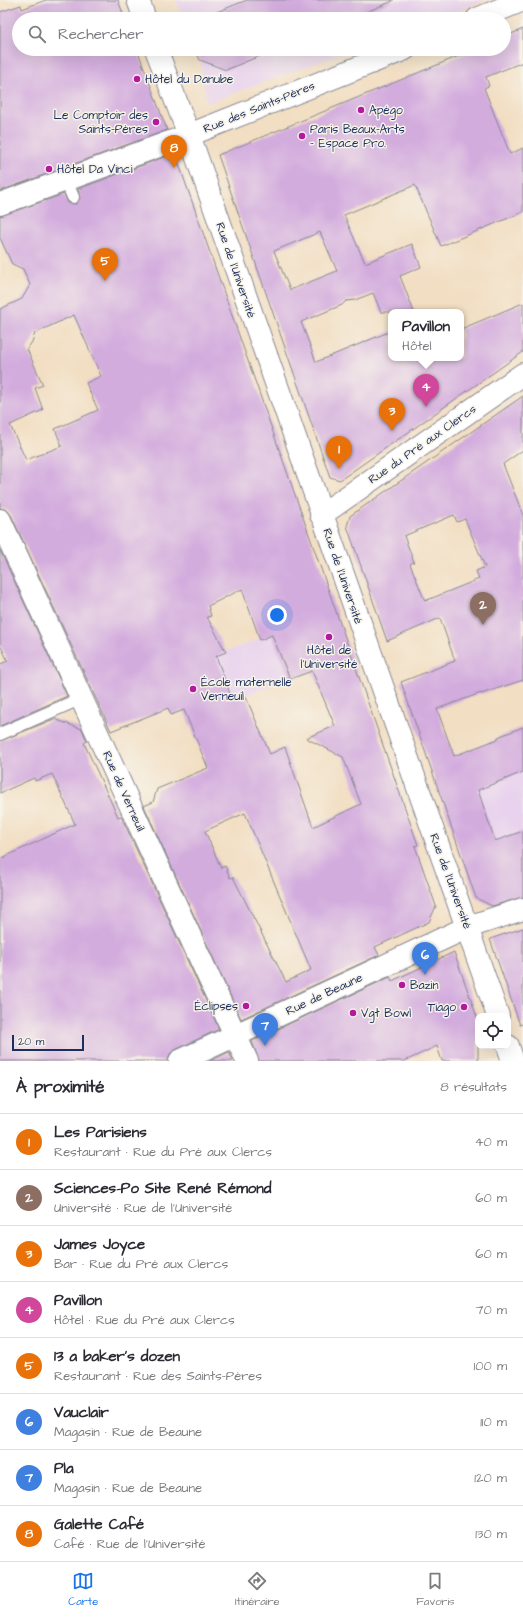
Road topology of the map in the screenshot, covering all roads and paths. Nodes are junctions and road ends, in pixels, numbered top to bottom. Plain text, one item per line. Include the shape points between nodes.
1 (138, 0) edge
2 (523, 0) edge
3 (142, 12) edge
4 (494, 12) edge
5 (159, 56) edge
6 (387, 56) edge
7 (189, 135) junction
8 (0, 204) edge
9 (523, 374) edge
10 (321, 514) junction
11 (0, 520) edge
12 (82, 698) junction
13 (0, 734) edge
14 (523, 909) edge
15 (468, 927) junction
16 (497, 1013) edge
17 (235, 1036) junction
18 (509, 1049) edge
19 (180, 1061) edge
20 (247, 1061) edge
21 (513, 1061) edge

1 - 3 street
2 - 4 street
5 - 7 street, Rue de l'Université
6 - 7 street, Rue des Saints-Pères
7 - 8 street, Rue des Saints-Pères via 69,188
7 - 10 street, Rue de l'Université
9 - 10 street, Rue du Pré aux Clercs
10 - 15 street, Rue de l'Université
11 - 12 street, Rue de Verneuil
12 - 13 lane
12 - 17 street, Rue de Verneuil
14 - 15 street, Rue de Beaune
15 - 16 street, Rue de l'Université
15 - 17 street, Rue de Beaune
17 - 19 street, Rue de Beaune
17 - 20 street, Rue de Verneuil
18 - 21 street

